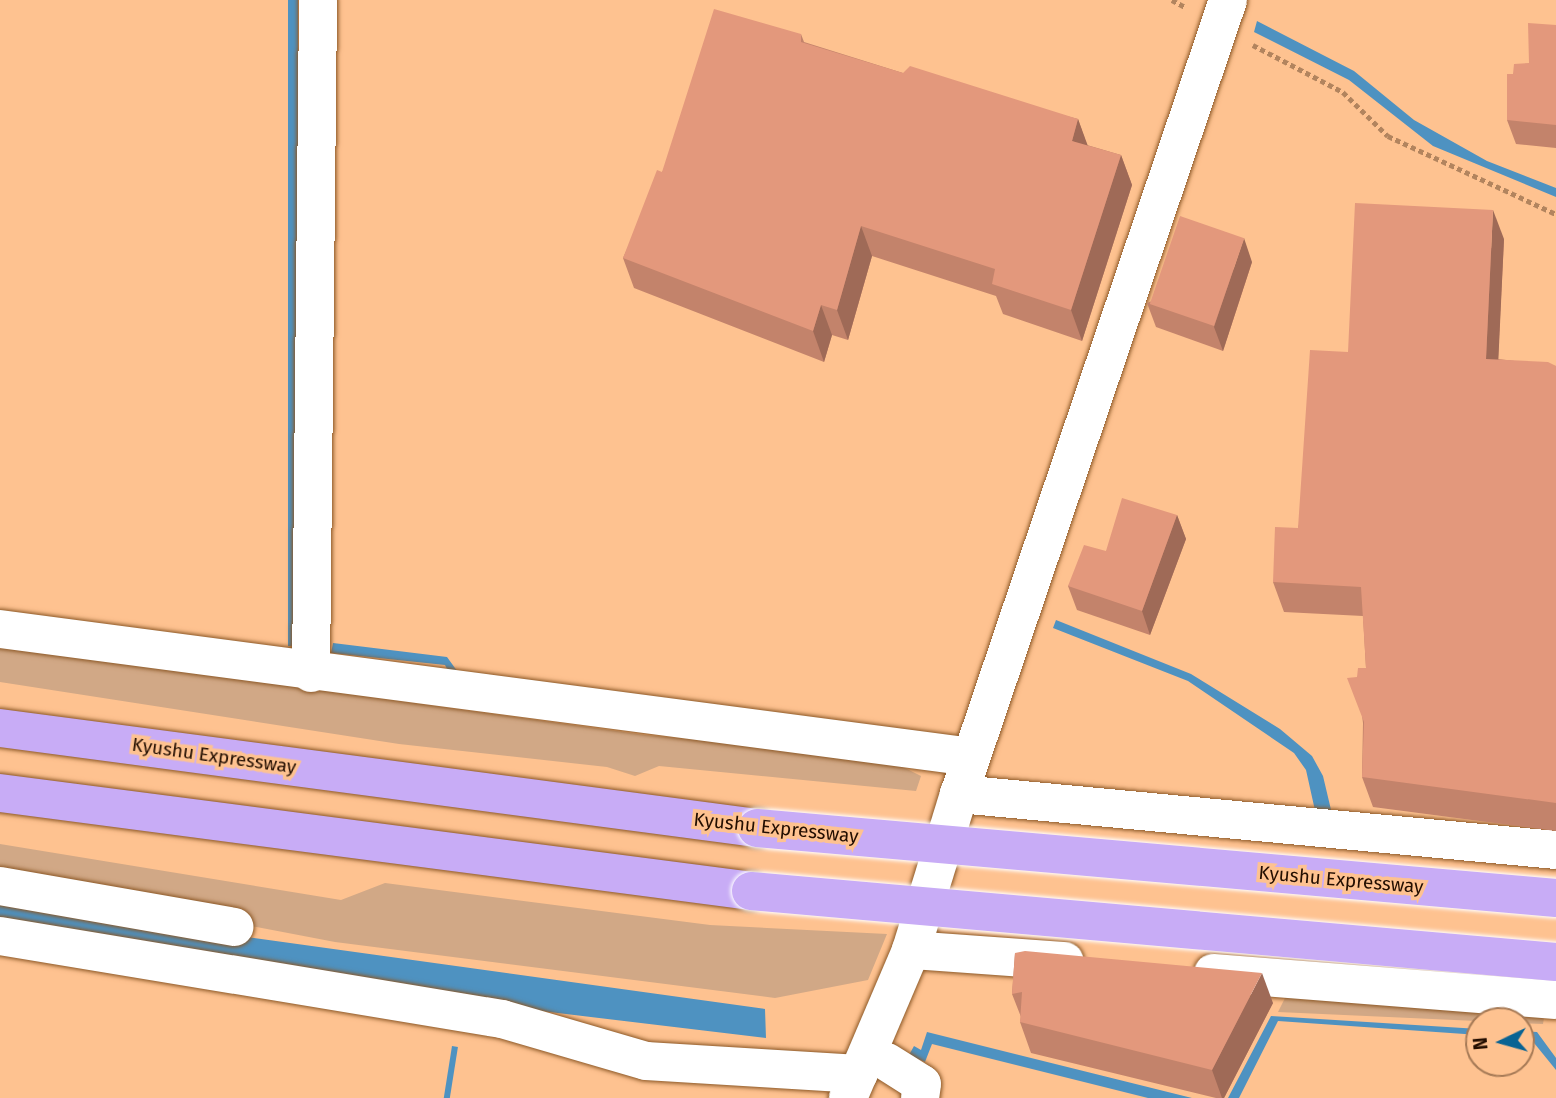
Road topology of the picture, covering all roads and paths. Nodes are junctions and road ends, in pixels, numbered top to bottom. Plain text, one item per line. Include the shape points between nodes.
1 (318, 0) edge
2 (1228, 0) edge
3 (1245, 41) dead end
4 (1556, 214) edge
5 (0, 629) edge
6 (311, 673) junction
7 (0, 728) edge
8 (971, 757) junction
9 (0, 793) edge
10 (959, 794) junction
11 (1556, 850) edge
12 (0, 886) edge
13 (1556, 898) edge
14 (234, 927) dead end
15 (0, 936) edge
16 (911, 950) junction
17 (1556, 962) edge
18 (1103, 964) edge
19 (1172, 970) edge
20 (1556, 1000) edge
21 (865, 1078) edge
22 (920, 1098) edge

1 - 6 street
2 - 8 street
3 - 4 path via 1343,93 1388,136
5 - 6 street
6 - 8 street
7 - 13 highway, Kyushu Expressway, bridge via 757,828
8 - 10 street
9 - 17 highway, bridge via 751,891
10 - 11 street
10 - 16 street
12 - 14 street
15 - 21 street via 502,1019 646,1060
16 - 18 street
16 - 21 street
19 - 20 street
21 - 22 street via 922,1084

